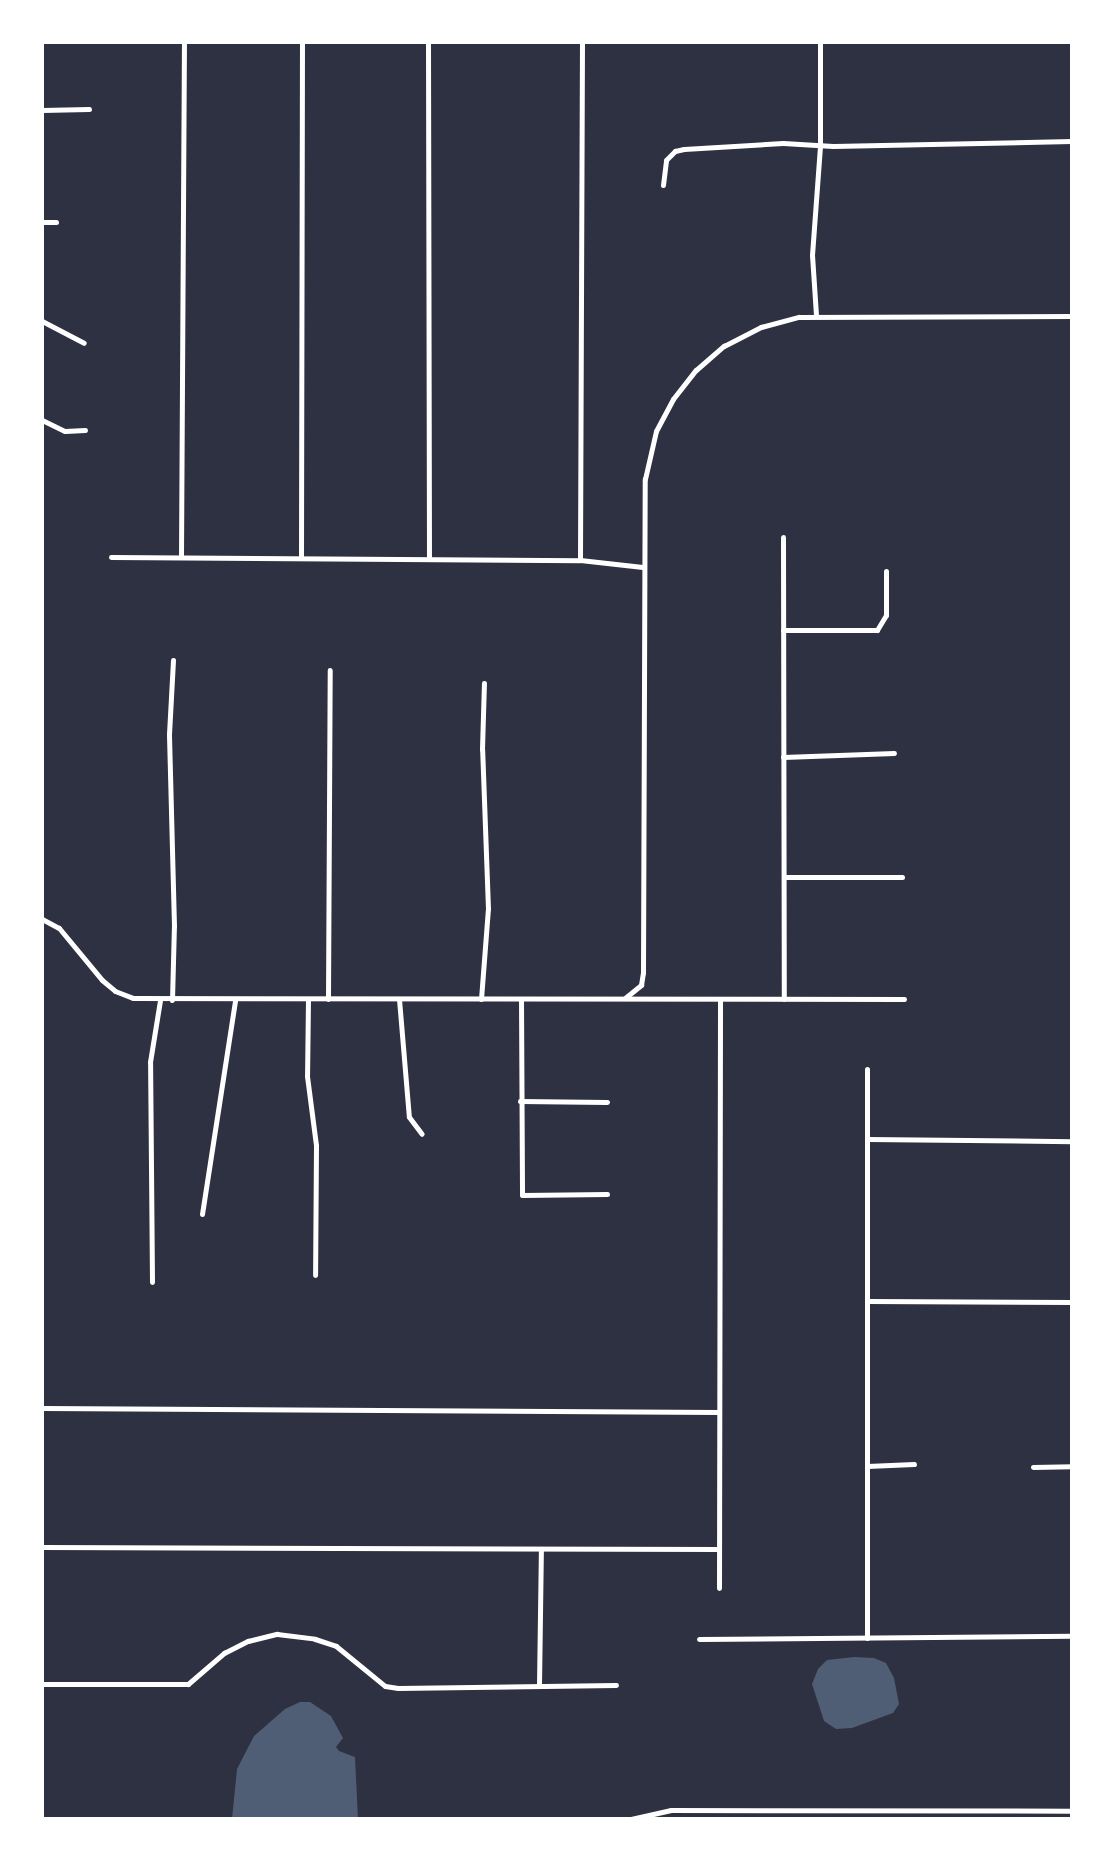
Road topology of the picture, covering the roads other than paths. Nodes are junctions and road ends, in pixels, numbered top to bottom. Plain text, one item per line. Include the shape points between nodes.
1 (184, 42) edge
2 (302, 42) edge
3 (428, 42) edge
4 (582, 42) edge
5 (820, 42) edge
6 (89, 109) dead end
7 (42, 110) edge
8 (1072, 141) edge
9 (820, 145) junction
10 (663, 185) dead end
11 (42, 222) edge
12 (56, 222) dead end
13 (816, 315) junction
14 (1072, 316) edge
15 (42, 321) edge
16 (84, 343) dead end
17 (42, 420) edge
18 (85, 430) dead end
19 (783, 537) dead end
20 (111, 557) dead end
21 (181, 557) junction
22 (301, 558) junction
23 (429, 559) junction
24 (580, 560) junction
25 (643, 567) junction
26 (886, 571) dead end
27 (783, 630) junction
28 (173, 660) dead end
29 (330, 670) dead end
30 (484, 683) dead end
31 (894, 753) dead end
32 (783, 757) junction
33 (784, 877) junction
34 (902, 877) dead end
35 (42, 919) edge
36 (625, 998) junction
37 (308, 999) junction
38 (328, 999) junction
39 (399, 999) junction
40 (481, 999) junction
41 (521, 999) junction
42 (720, 999) junction
43 (784, 999) junction
44 (904, 999) dead end
45 (160, 1000) junction
46 (172, 1000) junction
47 (235, 1000) junction
48 (867, 1069) dead end
49 (520, 1101) junction
50 (607, 1102) dead end
51 (422, 1134) dead end
52 (867, 1139) junction
53 (1072, 1141) edge
54 (607, 1194) dead end
55 (202, 1214) dead end
56 (315, 1275) dead end
57 (152, 1282) dead end
58 (867, 1301) junction
59 (1072, 1302) edge
60 (42, 1408) edge
61 (719, 1412) junction
62 (914, 1464) dead end
63 (867, 1466) junction
64 (1072, 1466) edge
65 (1033, 1467) dead end
66 (42, 1547) edge
67 (541, 1549) junction
68 (719, 1549) junction
69 (719, 1588) dead end
70 (1072, 1636) edge
71 (867, 1638) junction
72 (699, 1639) dead end
73 (42, 1684) edge
74 (616, 1685) dead end
75 (539, 1686) junction
76 (1072, 1811) edge
77 (631, 1819) edge

1 - 21 street
2 - 22 street
3 - 23 street
4 - 24 street
5 - 9 street
6 - 7 street
8 - 9 street
9 - 10 street via 675,151 666,160
9 - 13 street via 812,255
11 - 12 street
13 - 14 street
13 - 25 street via 776,322 724,346 684,384 656,431 645,479
15 - 16 street
17 - 18 street via 65,431
19 - 27 street
20 - 21 street
21 - 22 street
22 - 23 street
23 - 24 street
24 - 25 street
25 - 36 street via 643,973 641,985
26 - 27 street via 881,628
27 - 32 street
28 - 46 street
29 - 38 street
30 - 40 street via 488,909
31 - 32 street
32 - 33 street
33 - 34 street
33 - 43 street
35 - 45 street via 59,928 115,991
36 - 41 street
36 - 42 street
37 - 38 street
37 - 47 street
37 - 56 street via 307,1076 316,1145
38 - 39 street
39 - 40 street
39 - 51 street via 409,1117
40 - 41 street
41 - 49 street
42 - 43 street
42 - 61 street
43 - 44 street
45 - 46 street
45 - 57 street via 150,1062
46 - 47 street
47 - 55 street
48 - 52 street
49 - 50 street
49 - 54 street via 522,1195
52 - 53 street
52 - 58 street
58 - 59 street
58 - 63 street
60 - 61 street
61 - 68 street
62 - 63 street
63 - 71 street
64 - 65 street
66 - 67 street
67 - 68 street
67 - 75 street
68 - 69 street
70 - 71 street
71 - 72 street
73 - 75 street via 188,1684 224,1653 277,1634 336,1646 385,1686
74 - 75 street
76 - 77 street via 671,1810

